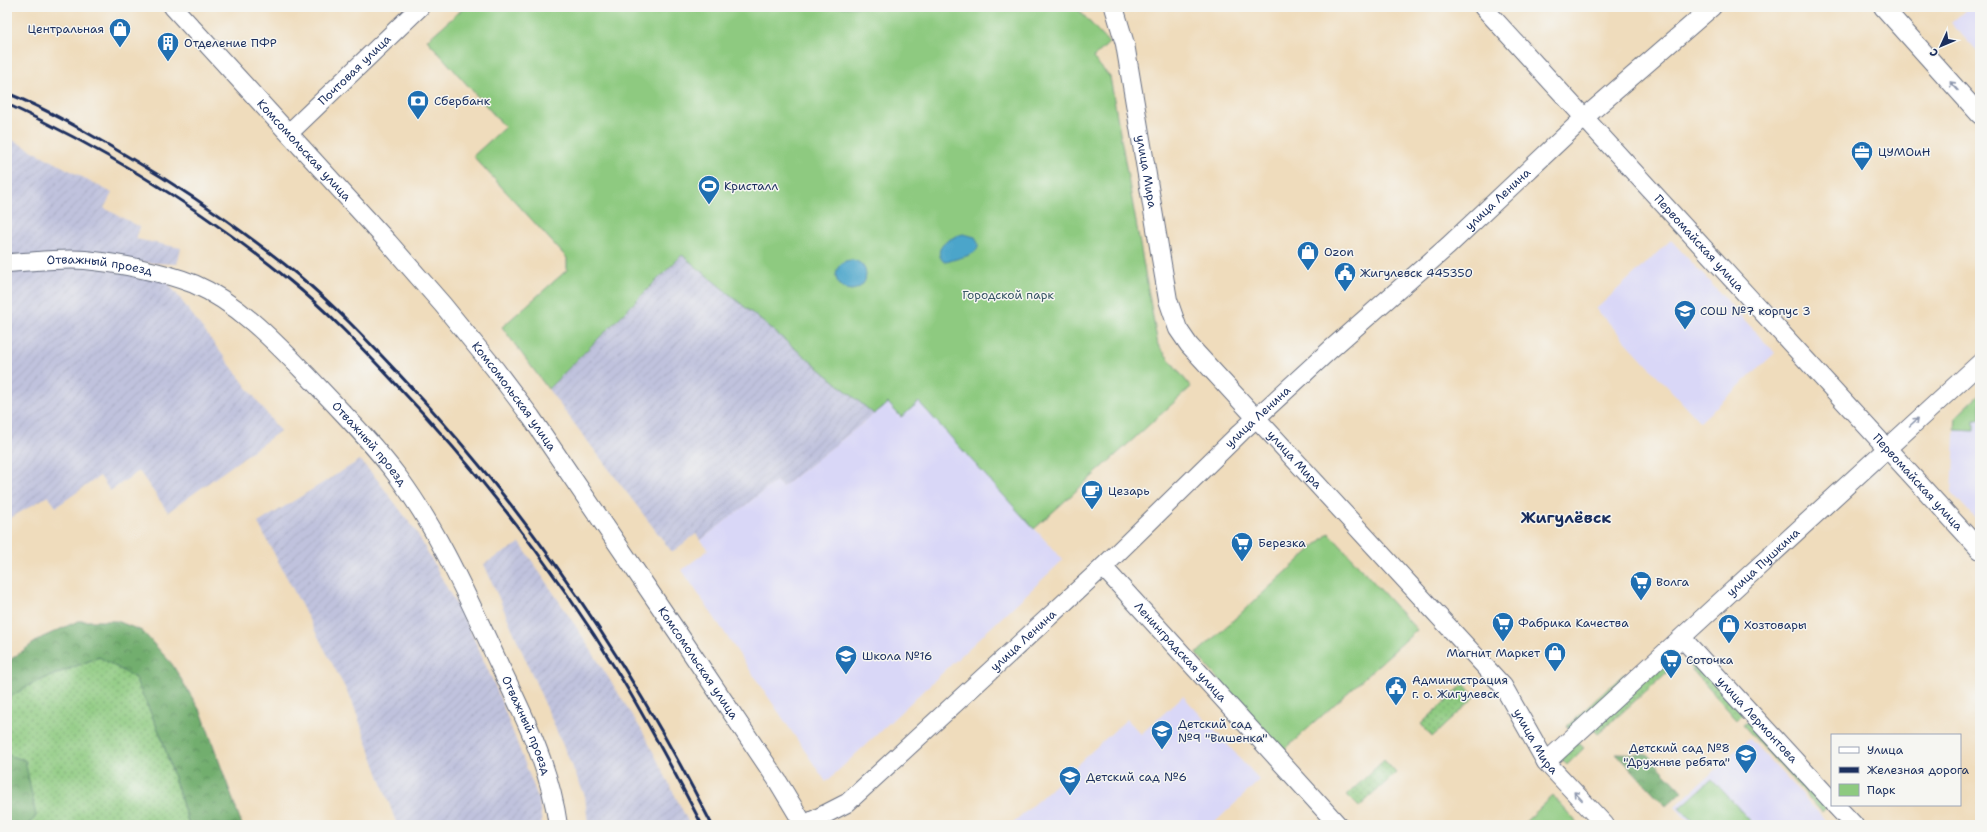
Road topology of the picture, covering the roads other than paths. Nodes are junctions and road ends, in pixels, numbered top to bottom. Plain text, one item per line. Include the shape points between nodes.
1 (173, 7) edge
2 (420, 7) edge
3 (1483, 7) edge
4 (1712, 7) edge
5 (1883, 7) edge
6 (1116, 8) edge
7 (1980, 114) edge
8 (1584, 118) junction
9 (289, 133) junction
10 (7, 263) edge
11 (1980, 363) edge
12 (1256, 418) junction
13 (1885, 448) junction
14 (1980, 550) edge
15 (1103, 567) junction
16 (1682, 638) junction
17 (1546, 762) junction
18 (1831, 800) edge
19 (1836, 806) edge
20 (558, 825) edge
21 (804, 825) edge
22 (1338, 825) edge
23 (1604, 825) edge
24 (1854, 825) edge

1 - 9 street, Комсомольская улица
2 - 9 street, Почтовая улица
3 - 8 street, Первомайская улица
4 - 8 street, улица Ленина
7 -> 5 street
6 - 12 street, улица Мира via 1125,44 1168,300 1178,329 1189,344
8 - 12 street, улица Ленина via 1448,246 1382,302
8 - 13 street, Первомайская улица
9 - 21 street, Комсомольская улица via 443,305 495,369 630,562 777,780
10 - 20 street, Отважный проезд via 84,260 161,273 195,285 230,305 261,329 292,360 399,478 430,527 460,582 532,733 545,771
13 -> 11 street, улица Пушкина
12 - 15 street, улица Ленина
12 - 17 street, улица Мира via 1502,686
13 - 14 street, Первомайская улица
13 - 16 street, улица Пушкина
15 - 21 street, улица Ленина via 847,803
15 - 22 street, Ленинградская улица
16 - 17 street, улица Пушкина
16 - 18 street, улица Лермонтова
23 -> 17 street, улица Мира
19 - 24 street

